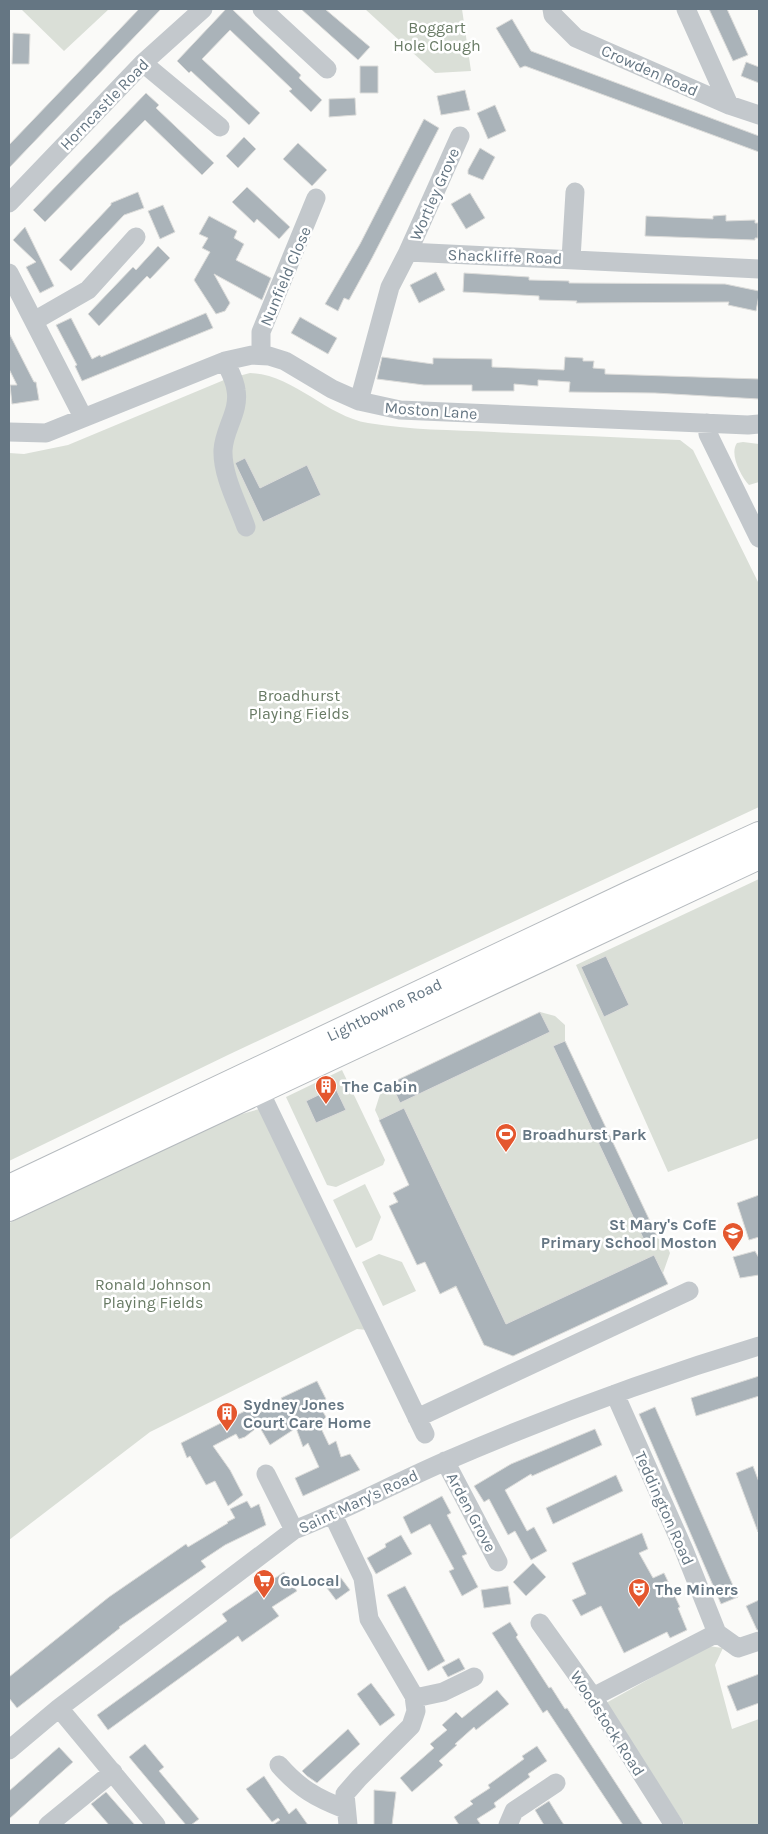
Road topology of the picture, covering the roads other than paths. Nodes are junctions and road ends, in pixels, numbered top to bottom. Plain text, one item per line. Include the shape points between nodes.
1 (203, 9) edge
2 (262, 9) edge
3 (552, 9) edge
4 (686, 9) edge
5 (143, 63) junction
6 (327, 69) dead end
7 (729, 104) junction
8 (759, 114) edge
9 (220, 127) dead end
10 (460, 136) dead end
11 (576, 192) dead end
12 (316, 198) dead end
13 (9, 203) edge
14 (136, 237) dead end
15 (408, 252) junction
16 (572, 259) junction
17 (759, 268) edge
18 (9, 273) edge
19 (34, 322) junction
20 (261, 355) junction
21 (225, 361) junction
22 (358, 400) junction
23 (83, 417) junction
24 (707, 423) junction
25 (759, 424) edge
26 (9, 432) edge
27 (246, 527) dead end
28 (758, 532) edge
29 (759, 834) edge
30 (759, 857) edge
31 (255, 1082) junction
32 (9, 1187) edge
33 (9, 1210) edge
34 (689, 1291) dead end
35 (759, 1346) edge
36 (615, 1394) junction
37 (445, 1461) junction
38 (266, 1474) dead end
39 (333, 1515) junction
40 (294, 1530) junction
41 (498, 1562) dead end
42 (540, 1623) dead end
43 (717, 1633) junction
44 (759, 1641) edge
45 (474, 1677) dead end
46 (593, 1697) junction
47 (415, 1698) junction
48 (59, 1708) junction
49 (9, 1750) edge
50 (279, 1765) dead end
51 (112, 1772) junction
52 (556, 1783) dead end
53 (346, 1817) edge
54 (48, 1825) edge
55 (156, 1825) edge
56 (508, 1825) edge
57 (674, 1825) edge

1 - 5 street, Horncastle Road
2 - 6 street
3 - 7 street, Crowden Road via 576,38
4 - 7 street
5 - 9 street
5 - 13 street, Horncastle Road
7 - 8 street, Crowden Road
10 - 15 street, Wortley Grove
11 - 16 street
12 - 20 street, Nunfield Close via 261,332
14 - 19 street via 88,290
15 - 16 street, Shackliffe Road
15 - 22 street via 390,287
16 - 17 street, Shackliffe Road
18 - 19 street
19 - 23 street
20 - 21 street, Moston Lane
20 - 22 street, Moston Lane via 285,362
21 - 23 street, Moston Lane
21 - 27 street via 236,390 236,404 223,452
22 - 24 street, Moston Lane via 400,410
23 - 26 street, Moston Lane via 46,433
24 - 25 street, Moston Lane
24 - 28 street via 708,434
29 - 31 main road, Lightbowne Road via 630,893
30 - 31 main road, Lightbowne Road
31 - 32 main road, Lightbowne Road
31 - 33 main road, Lightbowne Road
31 - 34 street via 421,1426
35 - 36 street, Saint Mary's Road
36 - 37 street, Saint Mary's Road
36 - 43 street, Teddington Road
37 - 39 street, Saint Mary's Road
37 - 41 street, Arden Grove
38 - 40 street
39 - 40 street, Saint Mary's Road
39 - 47 street via 363,1578 369,1619
40 - 48 street, Saint Mary's Road
42 - 46 street, Woodstock Road
43 - 44 street via 738,1648
43 - 46 street
45 - 47 street via 443,1692
46 - 57 street, Woodstock Road
47 - 53 street via 416,1711 411,1726 345,1794
48 - 49 street, Saint Mary's Road
48 - 51 street
50 - 53 street via 294,1783
51 - 54 street
51 - 55 street
52 - 56 street via 514,1811

